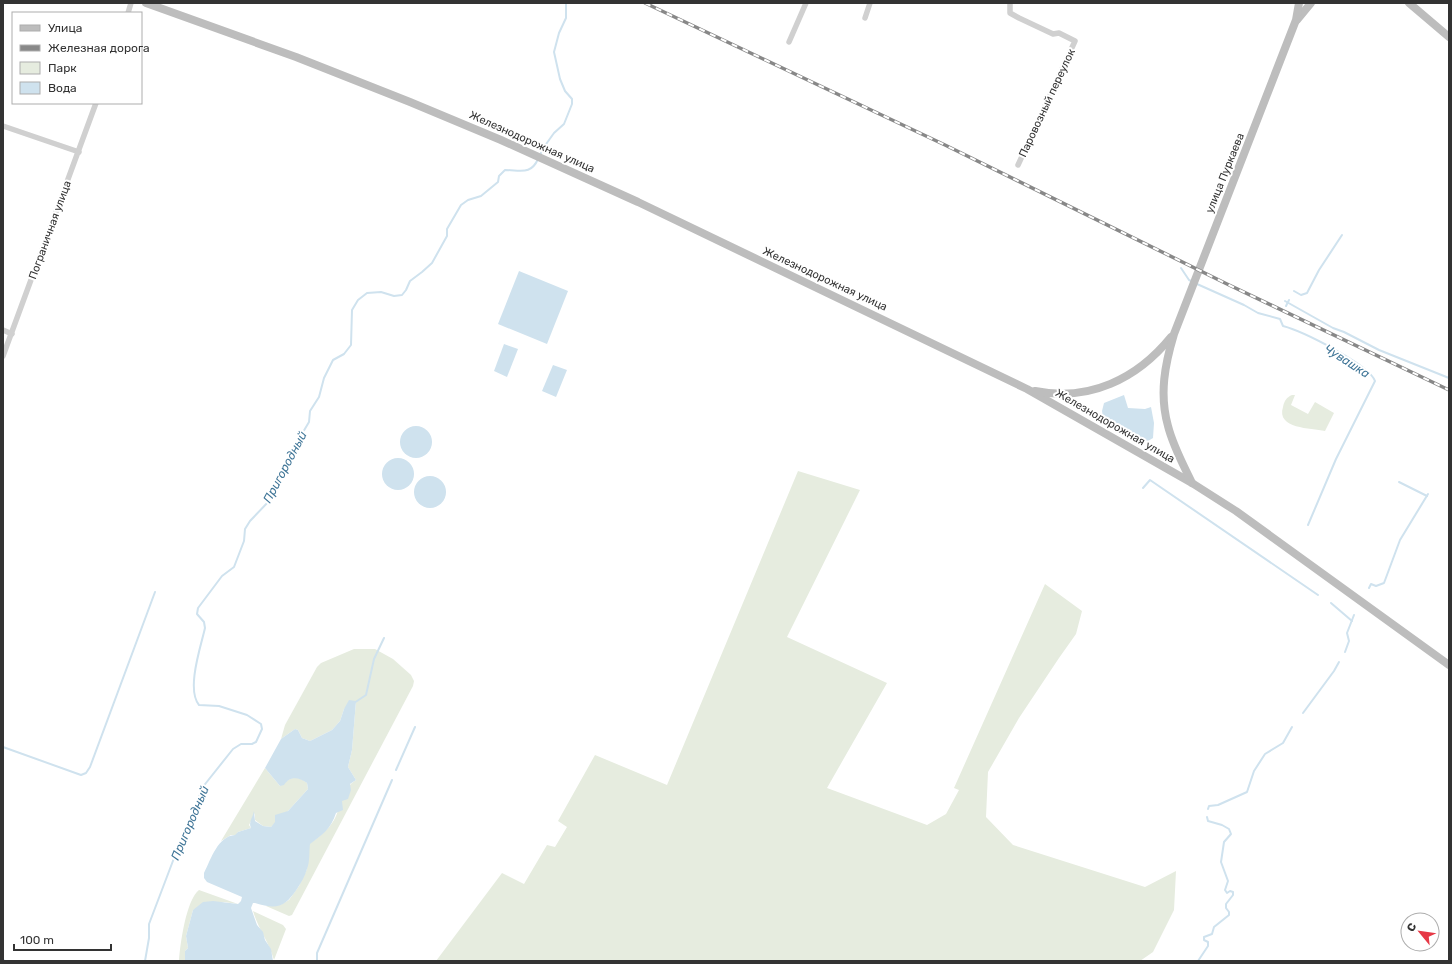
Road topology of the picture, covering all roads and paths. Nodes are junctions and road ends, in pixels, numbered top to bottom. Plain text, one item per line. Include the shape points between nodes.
1 (146, 3) edge
2 (806, 3) edge
3 (870, 3) edge
4 (1010, 3) edge
5 (1299, 3) edge
6 (1409, 3) edge
7 (1310, 5) edge
8 (865, 18) dead end
9 (1296, 20) junction
10 (1449, 37) edge
11 (789, 42) dead end
12 (96, 104) edge
13 (3, 126) edge
14 (79, 152) junction
15 (1018, 165) dead end
16 (3, 330) edge
17 (12, 334) junction
18 (1174, 334) junction
19 (3, 356) edge
20 (1027, 389) junction
21 (1192, 483) junction
22 (1449, 665) edge

1 - 20 main road, Железнодорожная улица via 389,93 528,152 638,202
2 - 11 street
3 - 8 street
4 - 15 street, Паровозный переулок via 1010,13 1053,34 1059,33 1075,41
5 - 9 main road
6 - 10 main road
7 - 9 main road
9 - 18 main road, улица Пуркаева
12 - 14 street, Пограничная улица
13 - 14 street
14 - 17 street, Пограничная улица
16 - 17 street
17 - 19 street, Пограничная улица
18 - 20 main road via 1143,366 1110,384 1063,394
18 - 21 main road, улица Пуркаева via 1167,356 1164,402 1168,425
20 - 21 main road, Железнодорожная улица
21 - 22 main road, Железнодорожная улица

